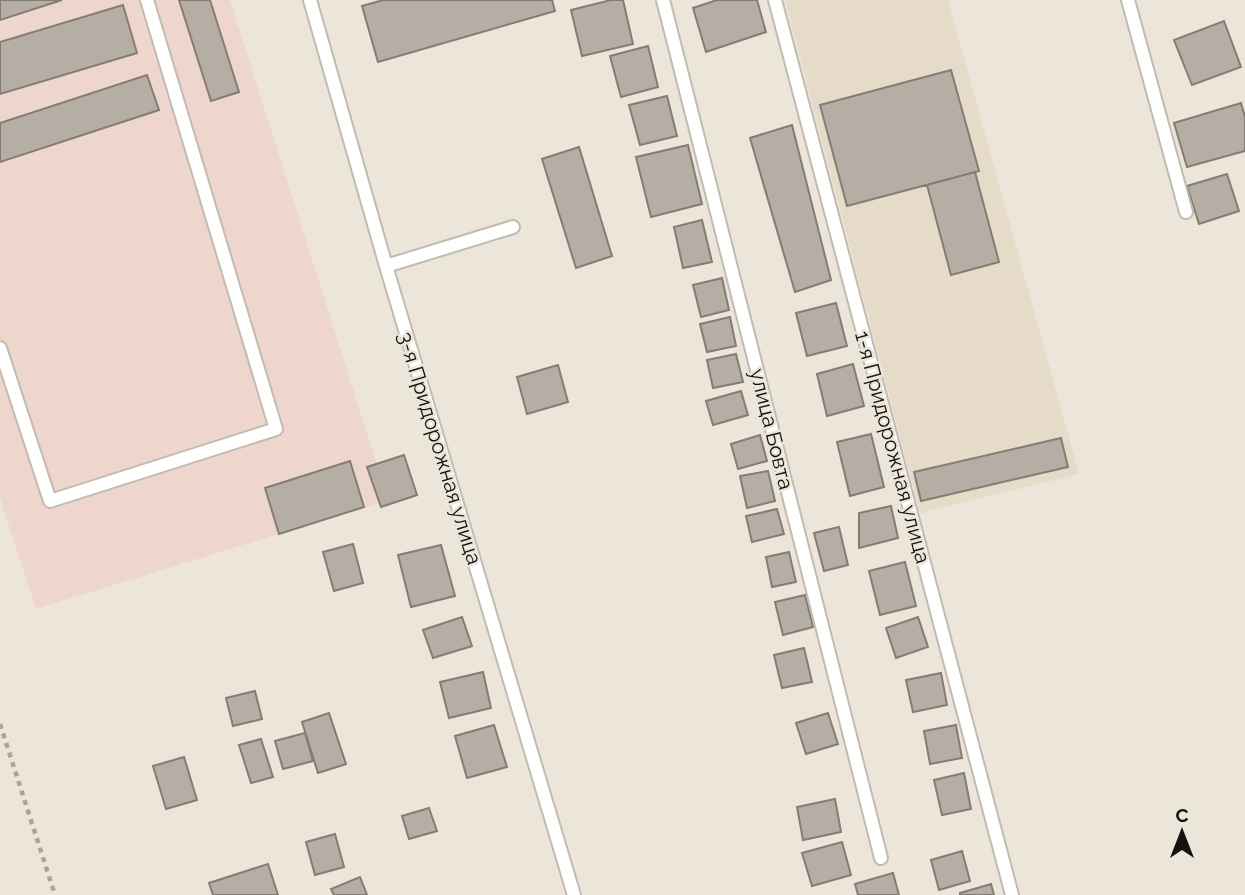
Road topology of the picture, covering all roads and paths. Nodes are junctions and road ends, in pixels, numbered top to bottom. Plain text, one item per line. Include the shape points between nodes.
1 (147, 0) edge
2 (310, 0) edge
3 (663, 0) edge
4 (775, 0) edge
5 (1128, 0) edge
6 (1186, 212) dead end
7 (513, 227) dead end
8 (386, 266) junction
9 (0, 348) edge
10 (0, 723) edge
11 (881, 858) dead end
12 (55, 895) edge
13 (574, 895) edge
14 (1012, 895) edge

1 - 9 lane via 276,429 50,501
2 - 8 lane, 3-я Придорожная улица
3 - 11 lane, улица Бовта
4 - 14 lane, 1-я Придорожная улица
5 - 6 lane
7 - 8 lane
8 - 13 lane, 3-я Придорожная улица
10 - 12 path

